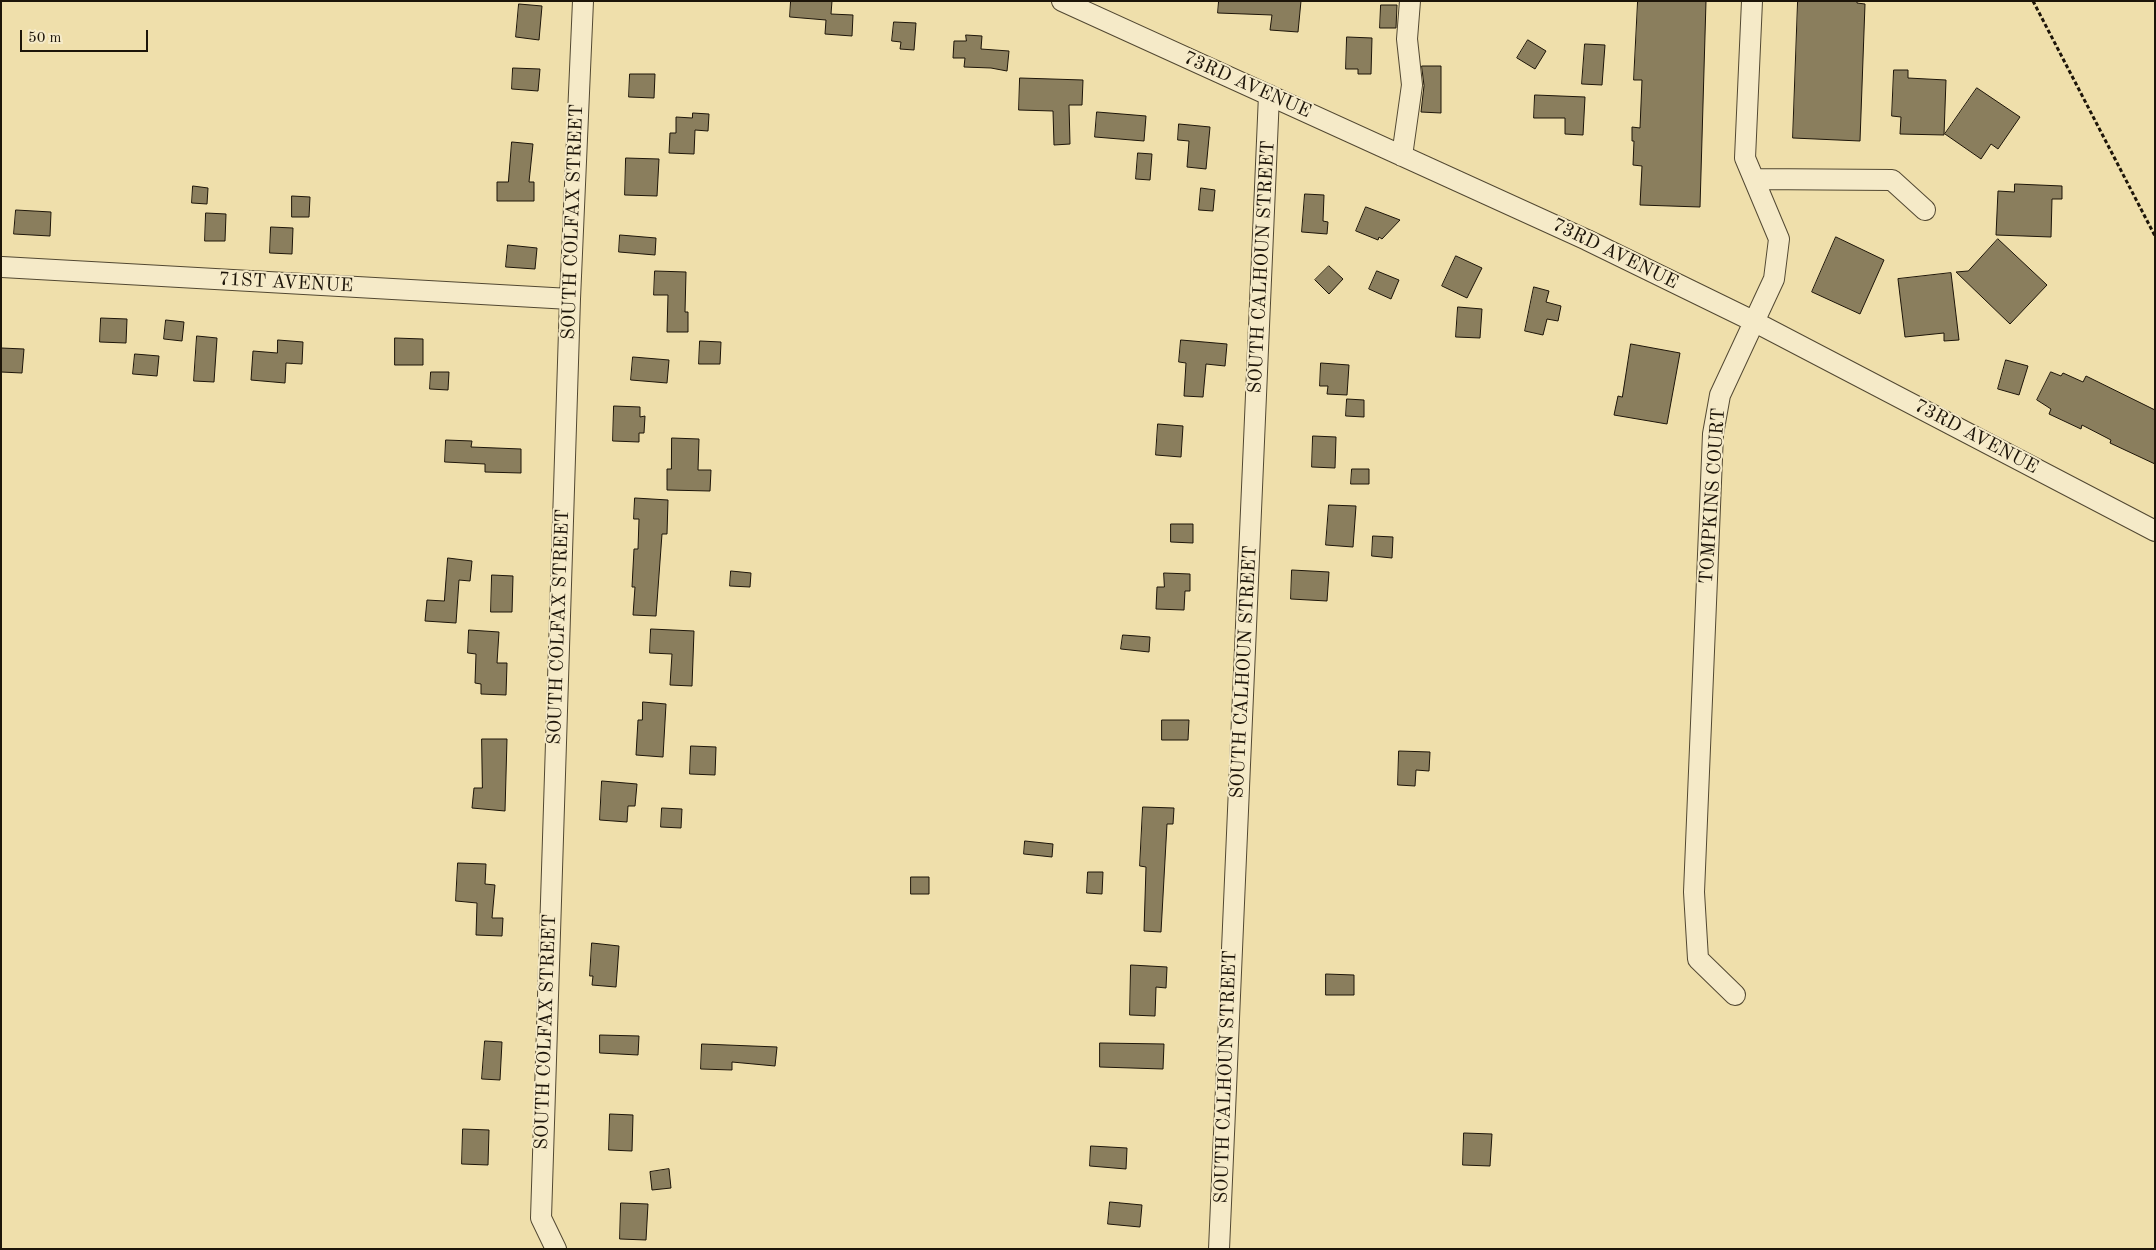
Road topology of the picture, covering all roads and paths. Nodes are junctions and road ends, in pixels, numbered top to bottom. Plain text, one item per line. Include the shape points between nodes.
1 (583, 1) edge
2 (1062, 1) edge
3 (1410, 1) edge
4 (1752, 1) edge
5 (2033, 1) edge
6 (1269, 95) junction
7 (1402, 156) junction
8 (1754, 180) junction
9 (1925, 210) dead end
10 (2155, 236) edge
11 (2, 267) edge
12 (570, 299) junction
13 (1753, 321) junction
14 (2155, 531) edge
15 (1735, 995) dead end
16 (556, 1249) edge
17 (1219, 1249) edge

1 - 12 street, SOUTH COLFAX STREET
2 - 6 street, 73RD AVENUE
3 - 7 street via 1407,39 1412,85
4 - 8 street, TOMPKINS COURT via 1745,158
5 - 10 path
6 - 7 street, 73RD AVENUE
6 - 17 street, SOUTH CALHOUN STREET
7 - 13 street, 73RD AVENUE via 1587,240
8 - 9 street via 1892,180
8 - 13 street, TOMPKINS COURT via 1779,240 1774,279
11 - 12 street, 71ST AVENUE
12 - 16 street, SOUTH COLFAX STREET via 540,1218
13 - 14 street, 73RD AVENUE
13 - 15 street, TOMPKINS COURT via 1720,395 1713,434 1694,892 1698,958

